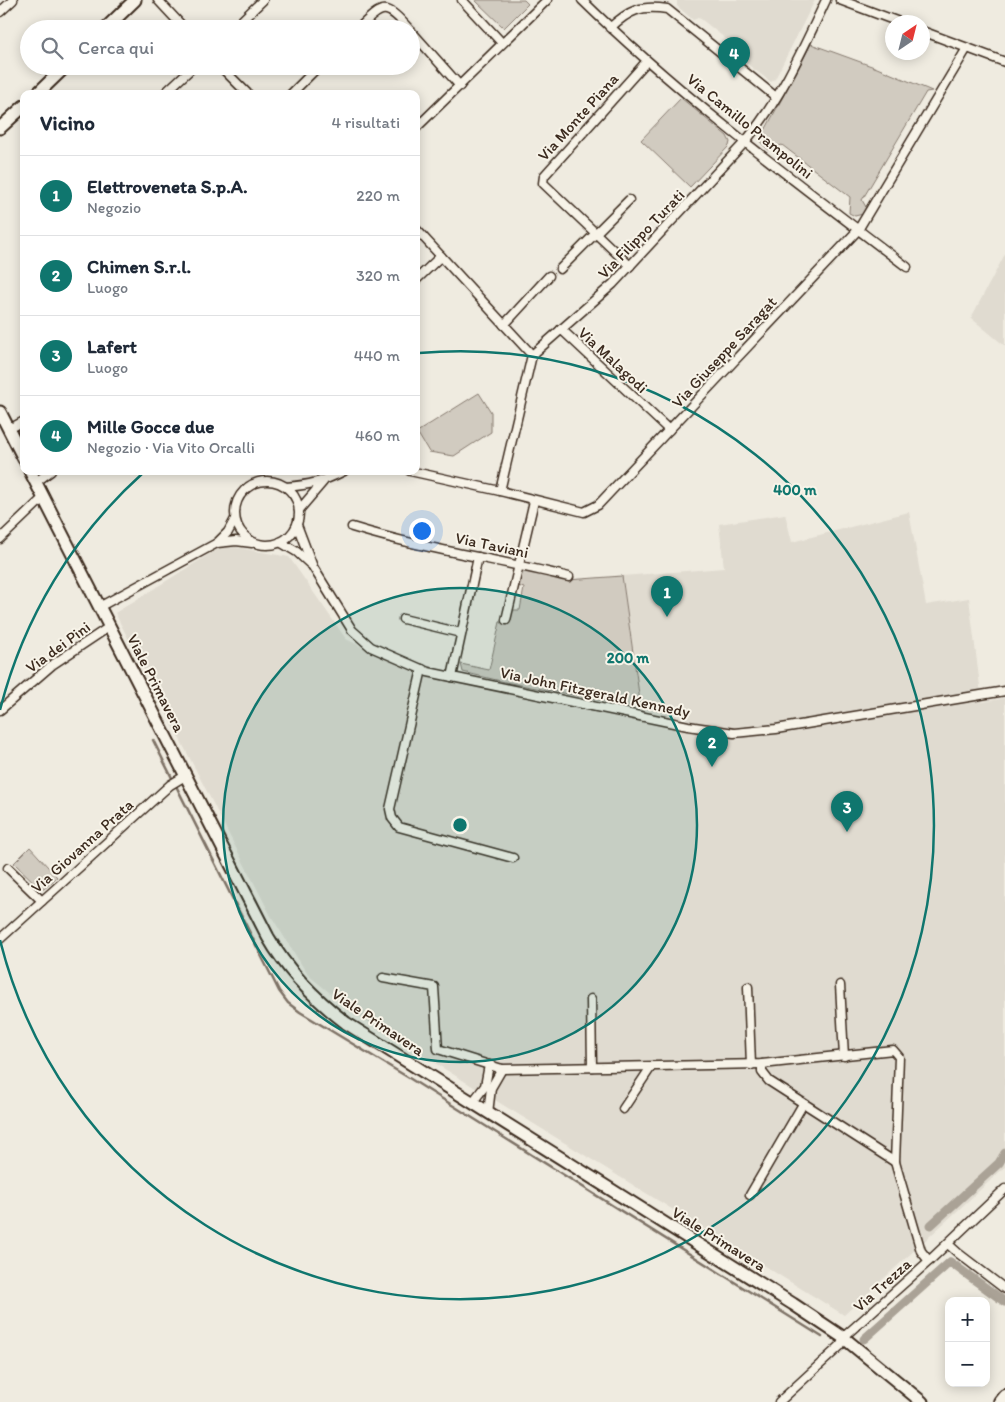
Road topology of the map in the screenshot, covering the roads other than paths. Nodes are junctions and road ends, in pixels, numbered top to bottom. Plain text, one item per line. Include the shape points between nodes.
1 (13, 0) edge
2 (135, 0) edge
3 (158, 0) edge
4 (263, 0) edge
5 (462, 0) edge
6 (547, 0) edge
7 (582, 0) edge
8 (826, 0) edge
9 (840, 0) edge
10 (668, 5) edge
11 (0, 12) edge
12 (885, 16) edge
13 (114, 20) edge
14 (177, 20) edge
15 (242, 20) edge
16 (367, 20) edge
17 (401, 20) edge
18 (610, 28) junction
19 (930, 34) edge
20 (420, 41) edge
21 (502, 43) junction
22 (967, 48) junction
23 (647, 61) junction
24 (1005, 62) edge
25 (57, 75) edge
26 (184, 75) edge
27 (229, 75) edge
28 (310, 75) edge
29 (460, 86) junction
30 (41, 90) edge
31 (168, 90) edge
32 (244, 90) edge
33 (294, 90) edge
34 (776, 98) junction
35 (20, 110) edge
36 (420, 124) edge
37 (0, 128) edge
38 (745, 142) junction
39 (629, 200) dead end
40 (858, 230) junction
41 (420, 233) edge
42 (596, 234) junction
43 (441, 256) junction
44 (630, 266) junction
45 (907, 267) dead end
46 (560, 269) dead end
47 (420, 276) edge
48 (549, 276) dead end
49 (504, 325) junction
50 (561, 329) junction
51 (532, 355) junction
52 (0, 412) edge
53 (20, 423) edge
54 (9, 429) junction
55 (669, 430) junction
56 (20, 451) edge
57 (420, 473) edge
58 (32, 475) edge
59 (46, 475) edge
60 (336, 475) edge
61 (36, 482) junction
62 (323, 482) junction
63 (286, 487) junction
64 (500, 491) junction
65 (43, 498) junction
66 (534, 501) junction
67 (299, 510) junction
68 (236, 519) junction
69 (297, 525) junction
70 (352, 527) dead end
71 (0, 539) edge
72 (280, 542) junction
73 (217, 543) junction
74 (257, 543) junction
75 (478, 557) junction
76 (520, 565) junction
77 (313, 567) junction
78 (569, 577) dead end
79 (99, 607) junction
80 (402, 619) dead end
81 (506, 620) dead end
82 (109, 627) junction
83 (461, 633) junction
84 (422, 669) junction
85 (452, 676) junction
86 (1005, 691) edge
87 (0, 710) edge
88 (183, 777) junction
89 (513, 858) dead end
90 (8, 868) dead end
91 (42, 901) junction
92 (0, 939) edge
93 (383, 978) dead end
94 (840, 985) dead end
95 (748, 987) dead end
96 (591, 998) dead end
97 (844, 1056) junction
98 (751, 1064) junction
99 (762, 1064) junction
100 (490, 1065) junction
101 (651, 1067) junction
102 (592, 1068) junction
103 (502, 1069) junction
104 (472, 1103) junction
105 (803, 1104) junction
106 (623, 1110) dead end
107 (488, 1113) junction
108 (895, 1162) junction
109 (1005, 1189) edge
110 (750, 1195) dead end
111 (948, 1244) junction
112 (929, 1261) junction
113 (1005, 1289) edge
114 (844, 1338) junction
115 (1005, 1397) edge
116 (779, 1402) edge
117 (922, 1402) edge
118 (1001, 1402) edge

1 - 11 street
2 - 13 main road
3 - 14 street
4 - 15 street
5 - 21 street
6 - 21 street
7 - 18 street, Via Camillo Prampolini
8 - 34 street, Via Filippo Turati
9 - 12 street
10 - 18 street via 635,10
10 - 34 street
16 - 17 street via 376,11 387,9
18 - 23 street, Via Camillo Prampolini
19 - 22 street
20 - 29 street
21 - 29 street
22 - 24 street
22 - 40 street, Via Giuseppe Saragat
23 - 38 street, Via Camillo Prampolini
23 - 42 street, Via Monte Piana via 544,176 543,183
25 - 30 main road
26 - 31 street
27 - 32 street
28 - 33 street
29 - 36 street
34 - 38 street, Via Filippo Turati
35 - 37 main road
38 - 40 street, Via Camillo Prampolini
38 - 44 street, Via Filippo Turati
39 - 42 street
40 - 45 street, Via Camillo Prampolini
40 - 55 street, Via Giuseppe Saragat
41 - 43 street
42 - 44 street, Via Monte Piana
42 - 46 street
43 - 47 street
43 - 49 street
44 - 50 street, Via Filippo Turati
48 - 49 street
49 - 51 street
50 - 51 street, Via Filippo Turati
50 - 55 street, Via Malagodi
51 - 64 street
52 - 54 main road
53 - 54 street
54 - 56 main road
55 - 66 street, Via Giuseppe Saragat via 598,505 584,512
57 - 64 street, Via Giuseppe Saragat
58 - 61 main road, Viale Primavera
59 - 61 street
60 - 62 street
61 - 65 main road, Viale Primavera
62 - 63 street
62 - 67 street
63 - 67 street
63 - 68 street via 269,481 248,487 237,500
64 - 66 street, Via Giuseppe Saragat
65 - 71 street
65 - 79 main road, Viale Primavera
66 - 76 street
67 - 69 street, Via John Fitzgerald Kennedy
68 - 73 street
68 - 74 street via 243,534
69 - 72 street
69 - 77 street, Via John Fitzgerald Kennedy
70 - 75 street, Via Taviani
72 - 74 street
72 - 77 street, Via John Fitzgerald Kennedy
73 - 74 street
73 - 79 street
75 - 76 street, Via Taviani
75 - 83 street
76 - 78 street, Via Taviani
76 - 81 street
77 - 84 street, Via John Fitzgerald Kennedy via 352,630 371,647
79 - 82 main road, Viale Primavera
80 - 83 street
82 - 87 street, Via dei Pini via 52,665
82 - 88 main road, Viale Primavera
83 - 85 street
84 - 85 street, Via John Fitzgerald Kennedy
84 - 89 street via 390,809 392,818 399,827
85 - 86 street, Via John Fitzgerald Kennedy via 680,724 734,732 776,729
88 - 91 street, Via Giovanna Prata
88 - 104 main road, Viale Primavera via 268,938 289,970 312,996 346,1023
90 - 91 street
91 - 92 street, Via Giovanna Prata
93 - 100 street via 434,987 438,1049
94 - 97 street
95 - 98 street
96 - 102 street
97 - 99 street
97 - 108 street via 893,1050 899,1057
98 - 99 street
98 - 101 street
99 - 105 street via 762,1072 769,1081
100 - 103 street
100 - 104 street via 485,1086
101 - 102 street
101 - 106 street
102 - 103 street
103 - 107 street via 491,1088
104 - 107 main road, Viale Primavera
105 - 108 street
105 - 110 street
107 - 114 main road, Viale Primavera
108 - 112 street via 921,1252
109 - 111 street, Via Trezza
111 - 112 street, Via Trezza
111 - 113 street
112 - 114 street, Via Trezza
114 - 116 street, Via Trezza via 840,1346
114 - 117 main road, Viale Primavera
115 - 118 highway

